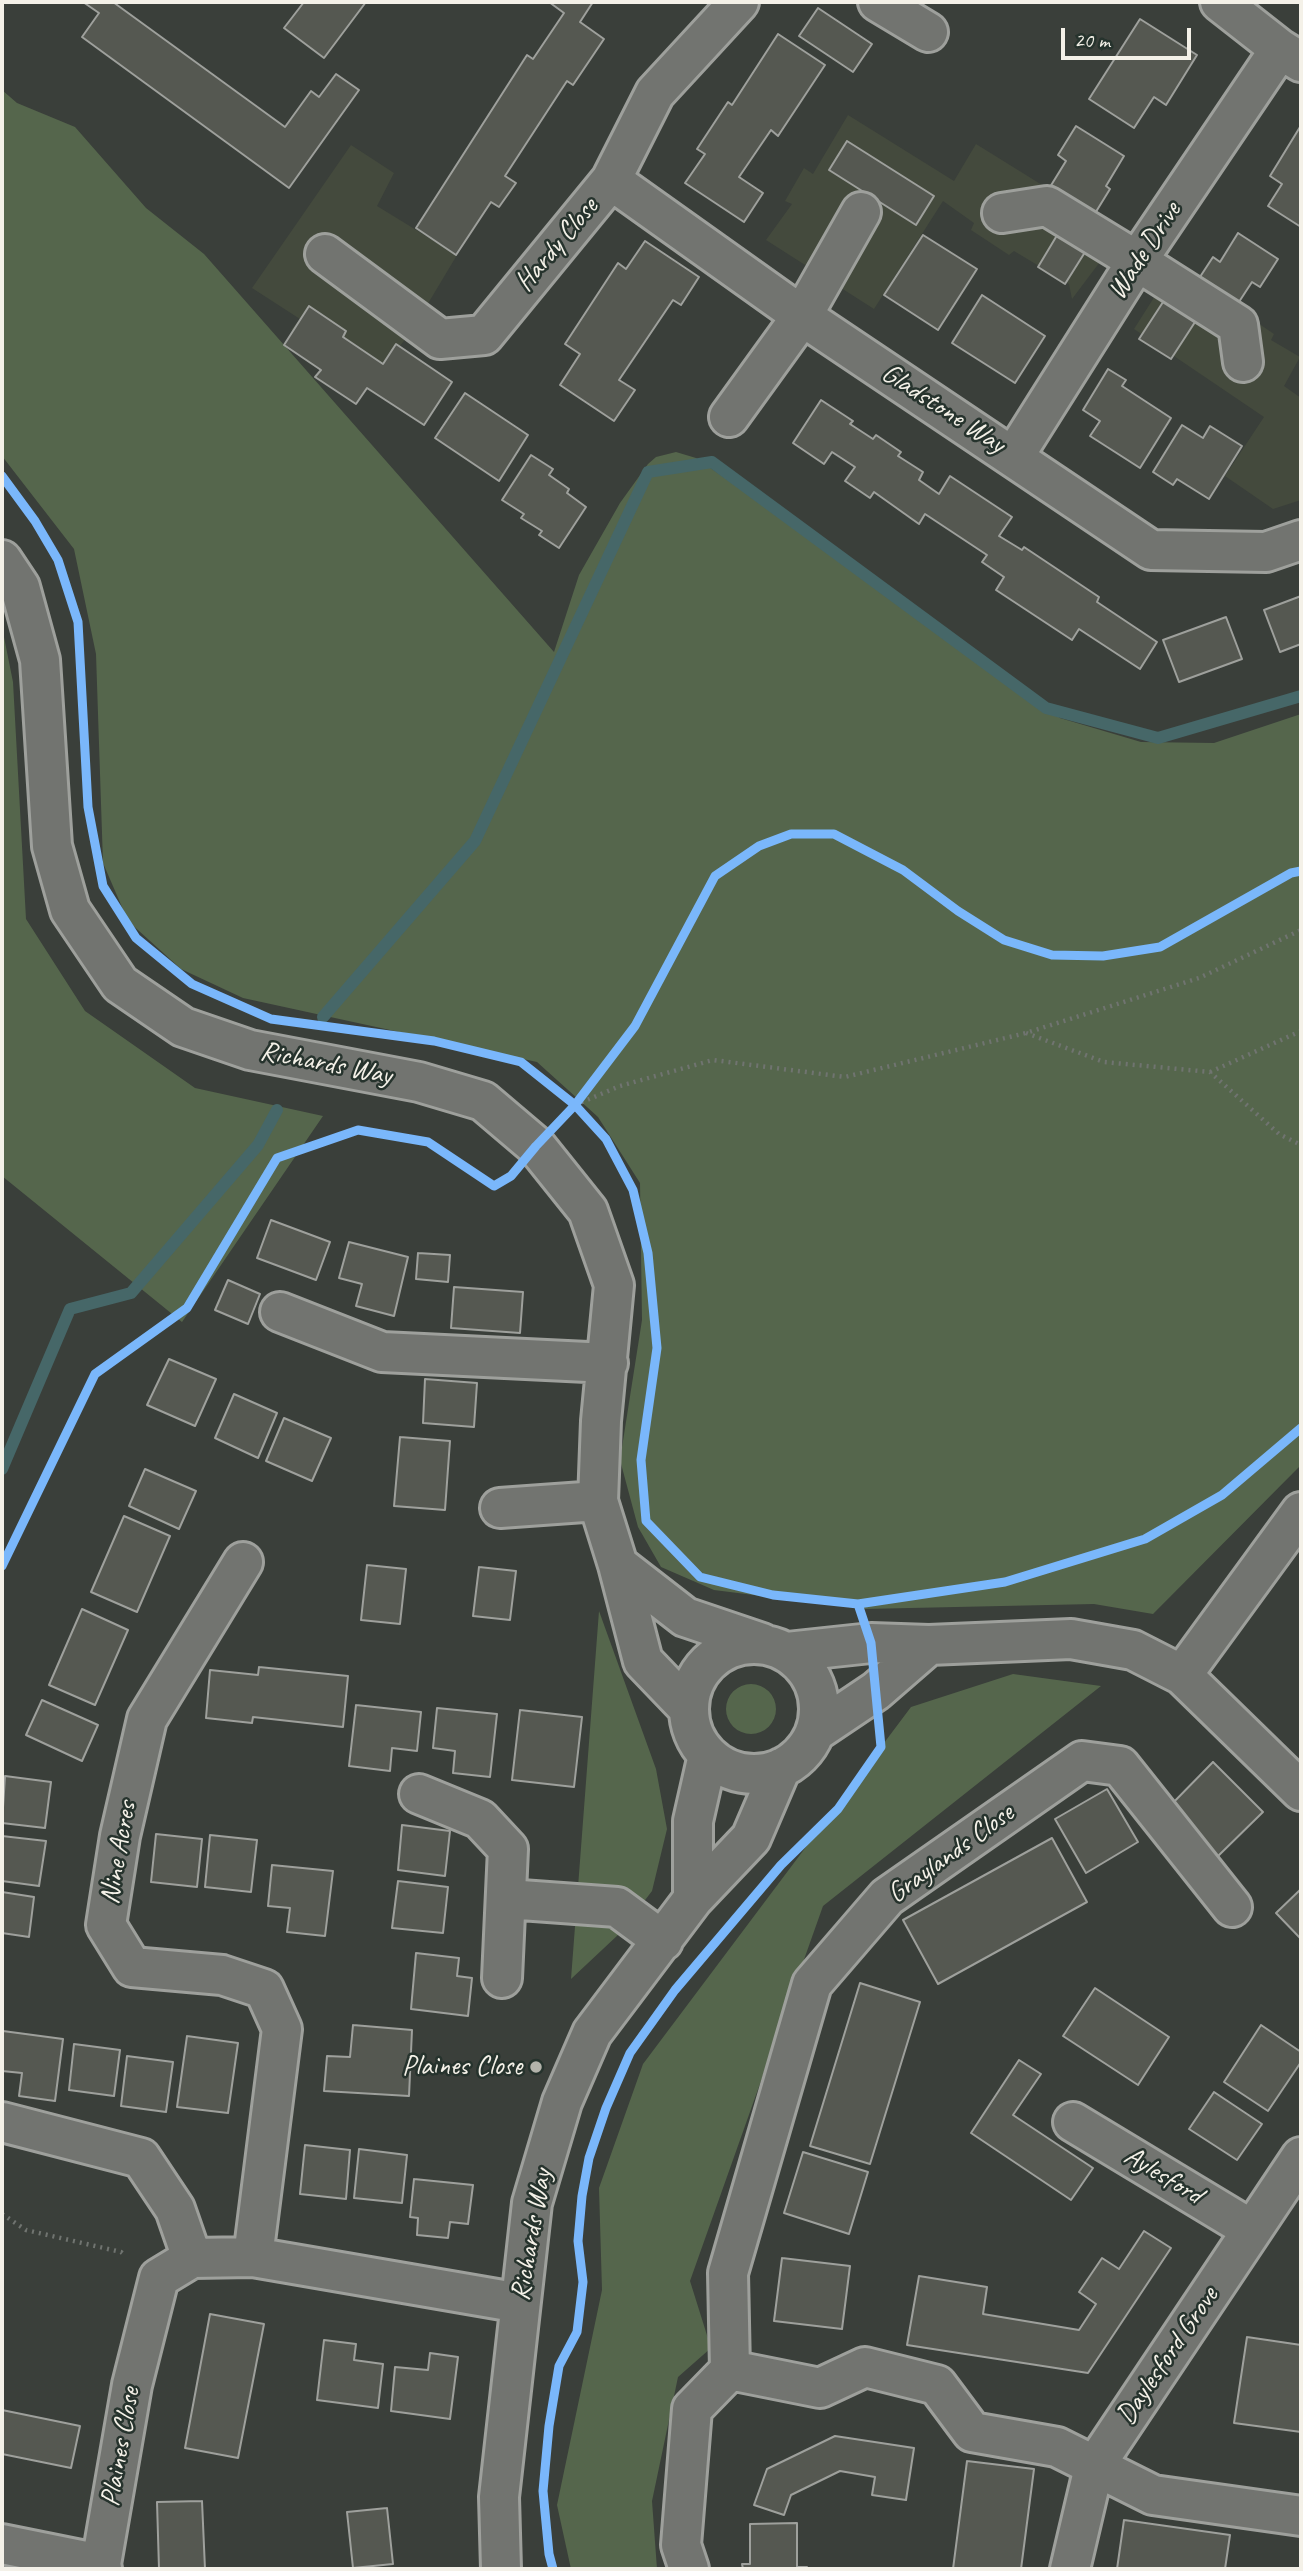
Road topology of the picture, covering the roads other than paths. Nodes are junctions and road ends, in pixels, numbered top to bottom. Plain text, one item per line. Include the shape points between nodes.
1 (738, 2) edge
2 (878, 2) edge
3 (1220, 2) edge
4 (928, 32) dead end
5 (1290, 55) edge
6 (611, 180) junction
7 (860, 212) dead end
8 (1002, 213) dead end
9 (324, 254) dead end
10 (1137, 261) junction
11 (802, 316) junction
12 (1243, 362) dead end
13 (729, 416) dead end
14 (1014, 456) junction
15 (1301, 540) edge
16 (2, 560) edge
17 (279, 1312) dead end
18 (608, 1363) junction
19 (598, 1501) junction
20 (500, 1508) dead end
21 (1301, 1512) edge
22 (243, 1562) dead end
23 (618, 1565) junction
24 (929, 1645) junction
25 (776, 1648) junction
26 (1182, 1675) junction
27 (689, 1709) junction
28 (815, 1732) junction
29 (708, 1755) junction
30 (781, 1768) junction
31 (1301, 1791) edge
32 (419, 1794) dead end
33 (507, 1899) junction
34 (693, 1899) junction
35 (1232, 1907) dead end
36 (663, 1941) junction
37 (502, 1978) dead end
38 (2, 2122) edge
39 (1073, 2122) dead end
40 (1301, 2157) edge
41 (1252, 2230) junction
42 (253, 2257) junction
43 (192, 2258) junction
44 (520, 2304) junction
45 (730, 2370) junction
46 (1094, 2468) junction
47 (1301, 2516) edge
48 (2, 2544) edge
49 (101, 2567) edge
50 (501, 2569) edge
51 (689, 2569) edge
52 (1070, 2569) edge

1 - 6 street, Hardy Close via 655,93
2 - 4 street
3 - 5 street
5 - 10 street, Wade Drive
6 - 9 street, Hardy Close via 484,335 440,339
6 - 11 street, Gladstone Way
7 - 11 street
8 - 10 street via 1047,206
10 - 12 street via 1238,325
10 - 14 street, Wade Drive
11 - 13 street
11 - 14 street, Gladstone Way
14 - 15 street, Gladstone Way via 1151,550 1266,552
16 - 18 street, Richards Way via 20,587 40,660 52,846 70,910 120,984 183,1027 250,1050 419,1082 483,1101 536,1146 588,1211 614,1286
17 - 18 street via 382,1352
18 - 19 street, Richards Way
19 - 20 street
19 - 23 street, Richards Way
21 - 26 street
22 - 42 street, Nine Acres via 147,1718 120,1836 106,1925 132,1967 222,1975 264,1989 282,2029
23 - 25 street via 685,1617
23 - 27 street, Richards Way via 643,1661
24 - 25 street
24 - 26 street via 1071,1639 1133,1650
24 - 28 street via 876,1691
25 - 27 street via 743,1644 721,1652 704,1667 693,1686
25 - 28 street via 808,1671 817,1691
26 - 31 street
27 - 29 street via 695,1736
28 - 30 street via 800,1755
29 - 30 street via 729,1769 752,1774
29 - 34 street via 693,1821
30 - 34 street, Richards Way via 751,1838
32 - 33 street via 480,1819 508,1849
33 - 36 street via 617,1907
33 - 37 street
34 - 36 street, Richards Way
35 - 45 street, Graylands Close via 1120,1766 1082,1761 887,1897 812,1984 728,2273
36 - 44 street, Richards Way via 592,2034 562,2102 532,2203
38 - 43 street via 141,2158 175,2209
39 - 41 street, Aylesford
40 - 41 street, Daylesford Grove
41 - 46 street, Daylesford Grove
42 - 43 street
42 - 44 street
43 - 49 street, Plaines Close via 159,2278 132,2385
44 - 50 street, Richards Way via 499,2497
45 - 46 street via 820,2388 865,2367 937,2385 972,2432 1057,2447
45 - 51 street via 692,2409 681,2545
46 - 47 street via 1153,2495
46 - 52 street, Daylesford Grove
48 - 49 street

